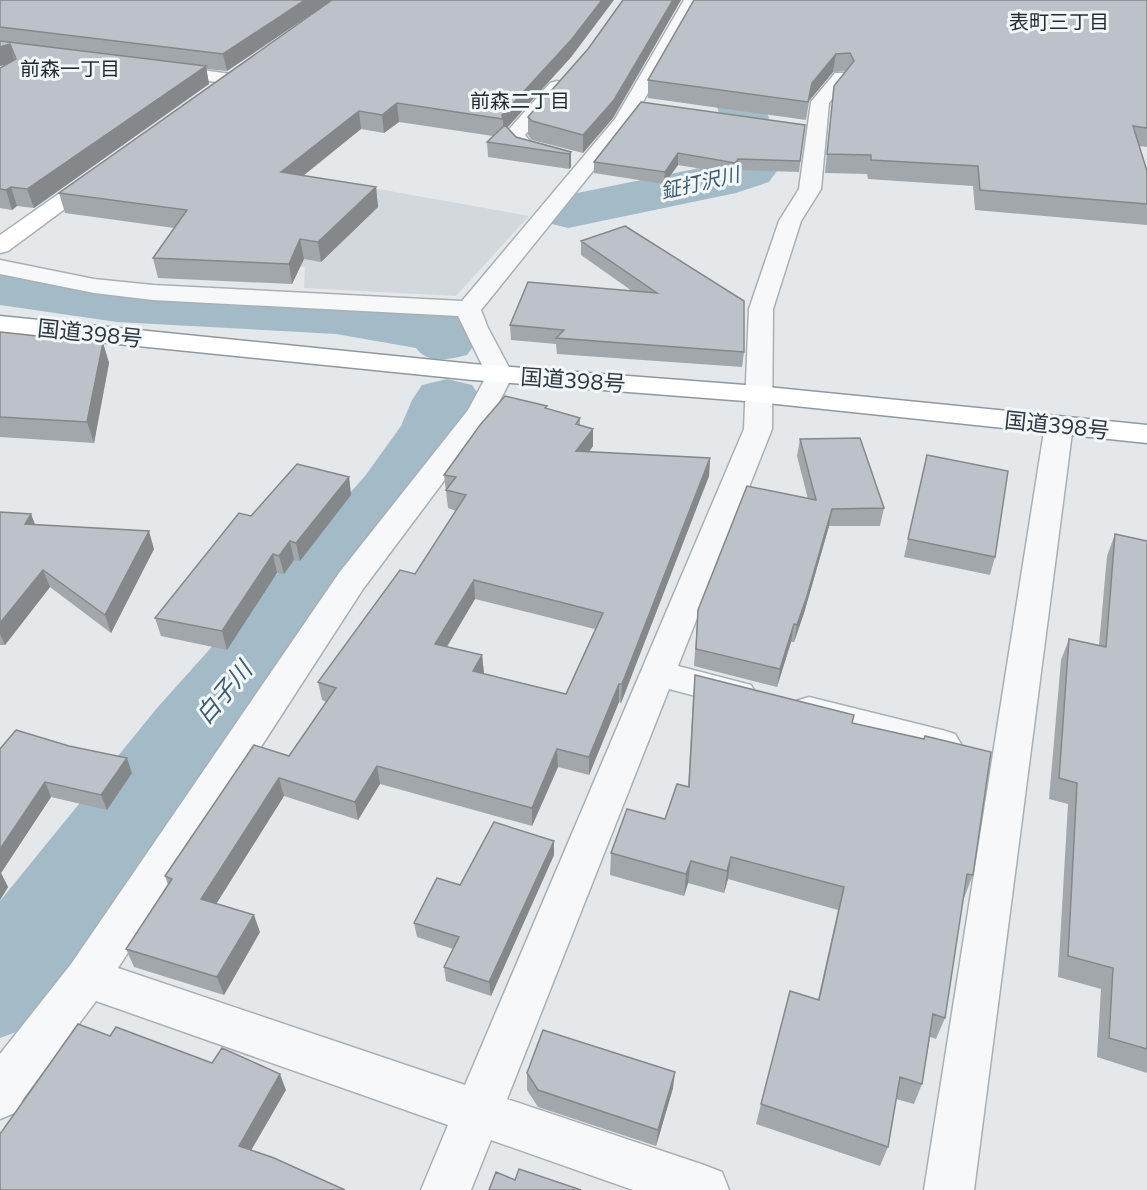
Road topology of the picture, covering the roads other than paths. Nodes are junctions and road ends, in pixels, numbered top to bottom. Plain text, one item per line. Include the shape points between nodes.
1 (692, 0) edge
2 (249, 66) edge
3 (150, 68) edge
4 (566, 77) edge
5 (842, 77) edge
6 (231, 79) junction
7 (213, 92) edge
8 (633, 104) junction
9 (656, 108) edge
10 (588, 163) junction
11 (111, 165) edge
12 (0, 246) edge
13 (0, 267) edge
14 (468, 309) junction
15 (0, 324) edge
16 (500, 375) junction
17 (758, 394) junction
18 (1059, 425) junction
19 (1147, 434) edge
20 (657, 673) junction
21 (1011, 761) junction
22 (87, 978) junction
23 (0, 1096) edge
24 (477, 1111) junction
25 (446, 1190) edge
26 (705, 1190) edge
27 (950, 1190) edge

1 - 8 street
2 - 6 main road
3 - 6 street
4 - 10 street via 514,135 524,146
5 - 17 street via 820,102 806,129 810,189 790,220 761,309
6 - 7 main road
8 - 9 street
8 - 10 street
10 - 14 street
11 - 12 main road
13 - 14 street via 105,287 162,293 381,301
14 - 16 street
15 - 16 main road, 国道398号
16 - 17 main road, 国道398号
16 - 22 street via 481,412 351,581
17 - 18 main road, 国道398号
17 - 20 street via 758,429
18 - 19 main road, 国道398号
18 - 21 street
20 - 21 street
20 - 24 street
21 - 27 street
22 - 23 street
22 - 24 street
24 - 25 street
24 - 26 street

